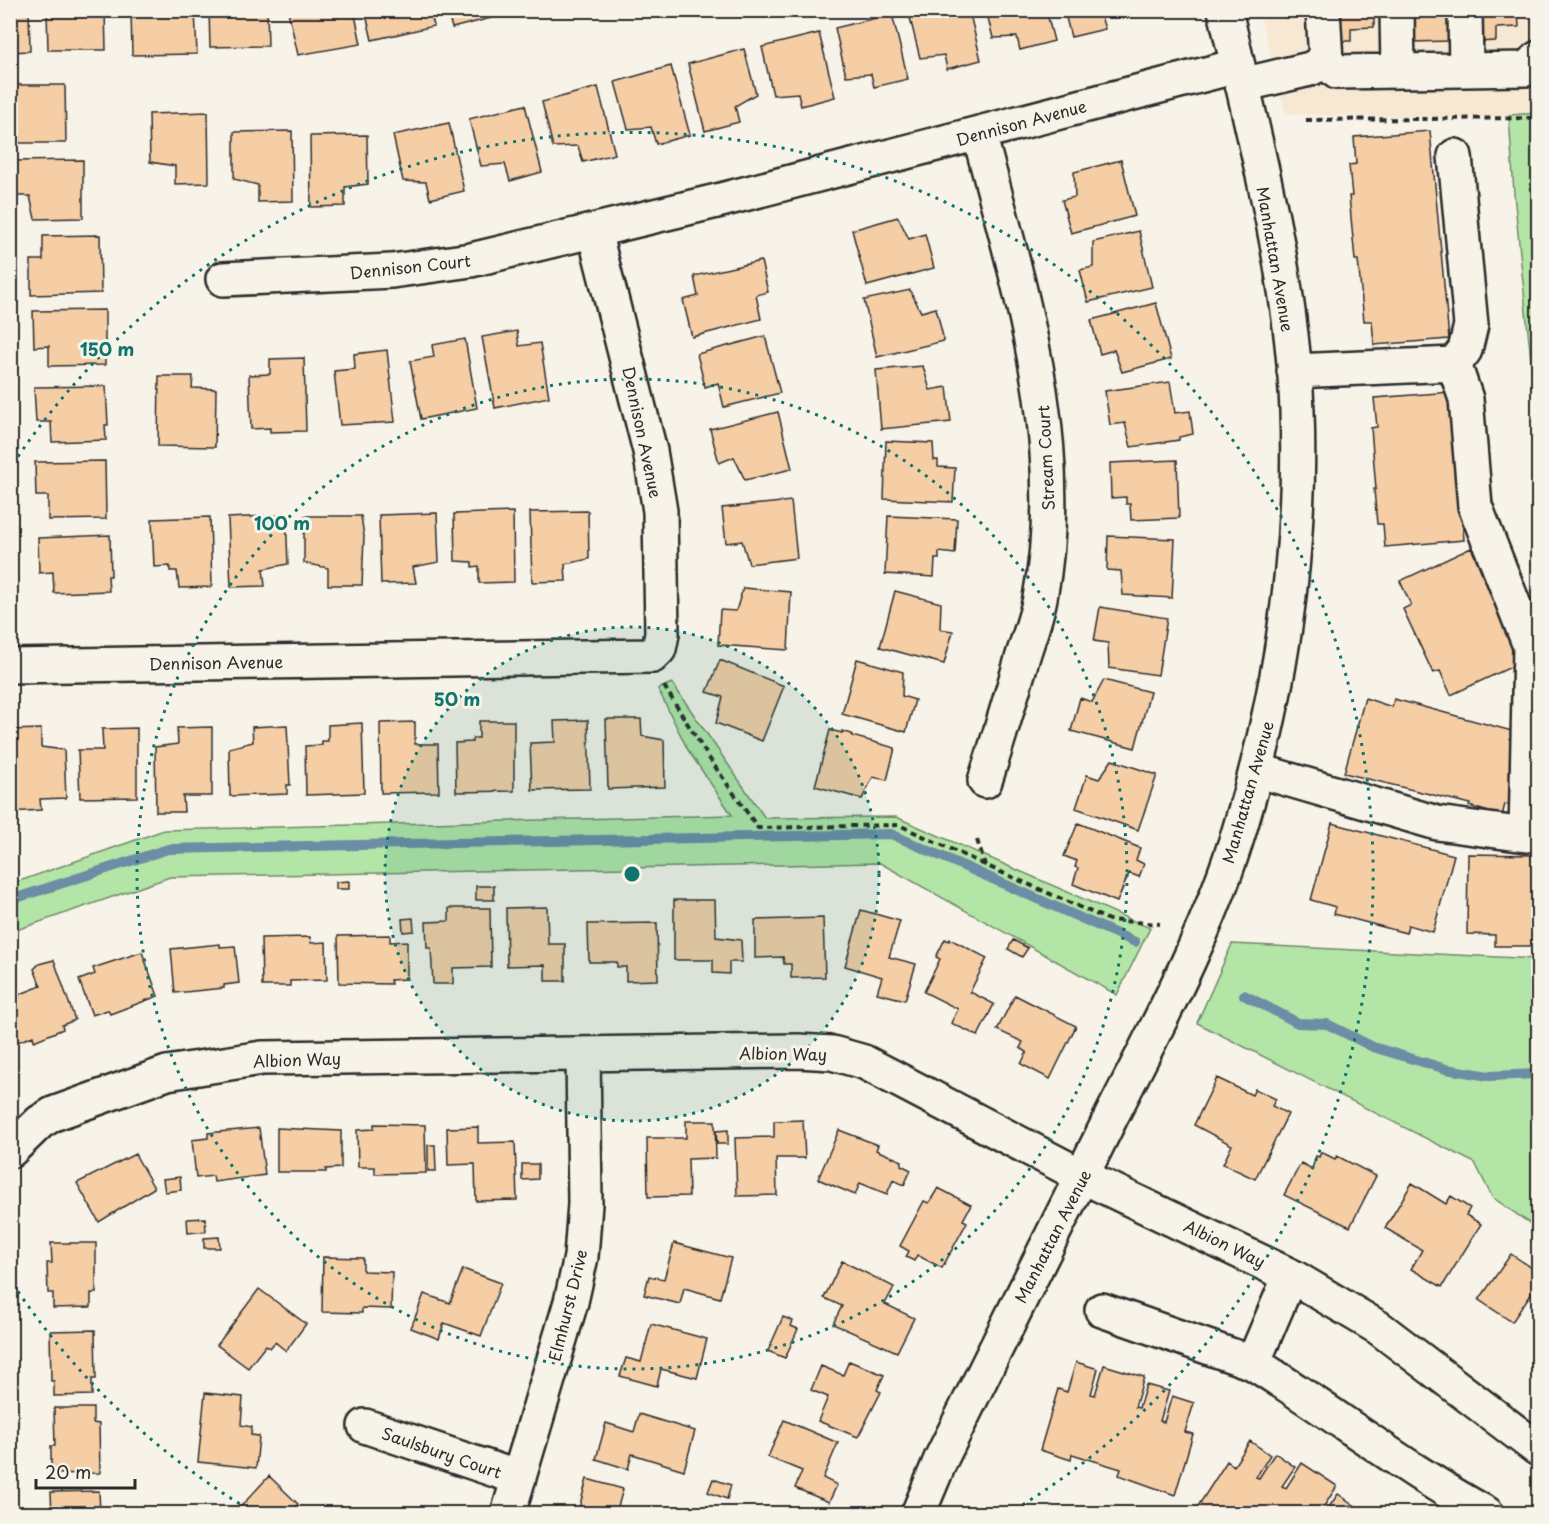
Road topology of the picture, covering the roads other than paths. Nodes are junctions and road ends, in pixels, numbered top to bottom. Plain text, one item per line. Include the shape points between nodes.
1 (1225, 10) edge
2 (1323, 10) edge
3 (1397, 10) edge
4 (1465, 10) edge
5 (1539, 58) edge
6 (1326, 62) junction
7 (1466, 70) junction
8 (1398, 71) junction
9 (1240, 75) junction
10 (979, 133) junction
11 (1455, 156) dead end
12 (594, 231) junction
13 (223, 279) dead end
14 (1454, 364) junction
15 (1294, 371) junction
16 (10, 666) edge
17 (1256, 770) junction
18 (985, 781) dead end
19 (583, 1054) junction
20 (10, 1151) edge
21 (1082, 1176) junction
22 (1290, 1276) junction
23 (1102, 1310) dead end
24 (1253, 1363) junction
25 (365, 1426) dead end
26 (1539, 1449) edge
27 (519, 1478) junction
28 (508, 1514) edge
29 (918, 1514) edge
30 (1487, 1514) edge

1 - 9 street, Manhattan Avenue
2 - 6 street
3 - 8 street
4 - 7 street
5 - 7 street via 1526,69
6 - 8 street via 1337,72
6 - 9 street, Dennison Avenue via 1310,69
7 - 8 street
9 - 10 street, Dennison Avenue
9 - 15 street, Manhattan Avenue via 1288,304
10 - 12 street, Dennison Avenue
10 - 18 street, Stream Court via 1034,346 1048,468 1048,524 1040,598
11 - 14 street via 1471,326 1465,350
12 - 13 street, Dennison Court via 471,260 392,271
12 - 16 street, Dennison Avenue via 650,451 660,511 662,634 659,649 652,656
14 - 15 street
14 - 17 street via 1466,399 1474,506 1530,646 1526,835 1437,823
15 - 17 street, Manhattan Avenue via 1296,517 1287,623 1268,728
17 - 21 street, Manhattan Avenue via 1203,931
19 - 20 street, Albion Way via 262,1058 167,1073 53,1114
19 - 21 street, Albion Way via 832,1053 864,1062
19 - 27 street, Elmhurst Drive via 585,1204 581,1257
21 - 22 street, Albion Way
21 - 29 street, Manhattan Avenue via 941,1459
22 - 24 street
22 - 26 street, Albion Way via 1379,1328
23 - 24 street
24 - 30 street via 1317,1403 1389,1456
25 - 27 street, Saulsbury Court
27 - 28 street, Elmhurst Drive

